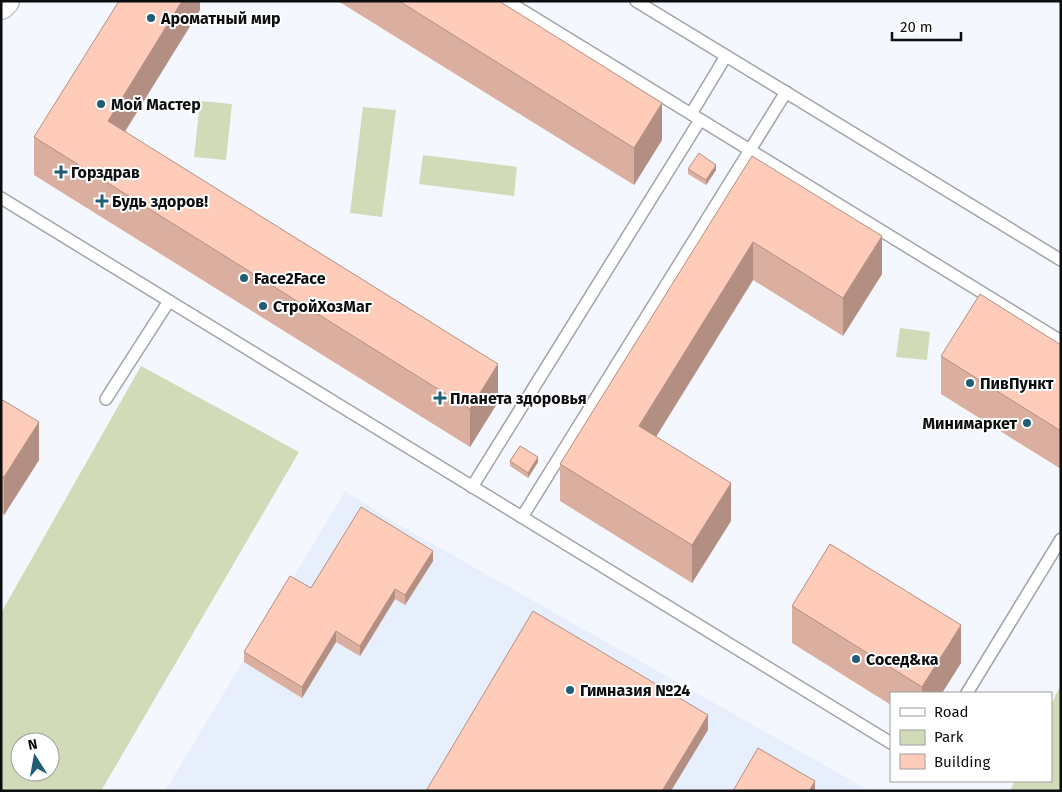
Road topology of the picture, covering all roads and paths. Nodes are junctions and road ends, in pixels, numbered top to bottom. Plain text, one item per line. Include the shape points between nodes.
1 (6, 1) edge
2 (507, 1) edge
3 (636, 1) edge
4 (1, 5) edge
5 (726, 56) junction
6 (786, 92) junction
7 (695, 117) junction
8 (750, 150) junction
9 (1, 198) edge
10 (1061, 260) edge
11 (169, 301) junction
12 (1061, 341) edge
13 (106, 399) dead end
14 (472, 486) junction
15 (522, 517) junction
16 (1061, 539) edge
17 (968, 692) edge
18 (890, 742) edge

1 - 4 street
2 - 7 lane
3 - 5 lane
5 - 6 lane
5 - 7 lane
6 - 8 lane
6 - 10 lane
7 - 8 lane
7 - 14 lane
8 - 12 lane
8 - 15 lane
9 - 11 lane
11 - 13 lane
11 - 14 lane
14 - 15 lane
15 - 18 lane
16 - 17 lane

